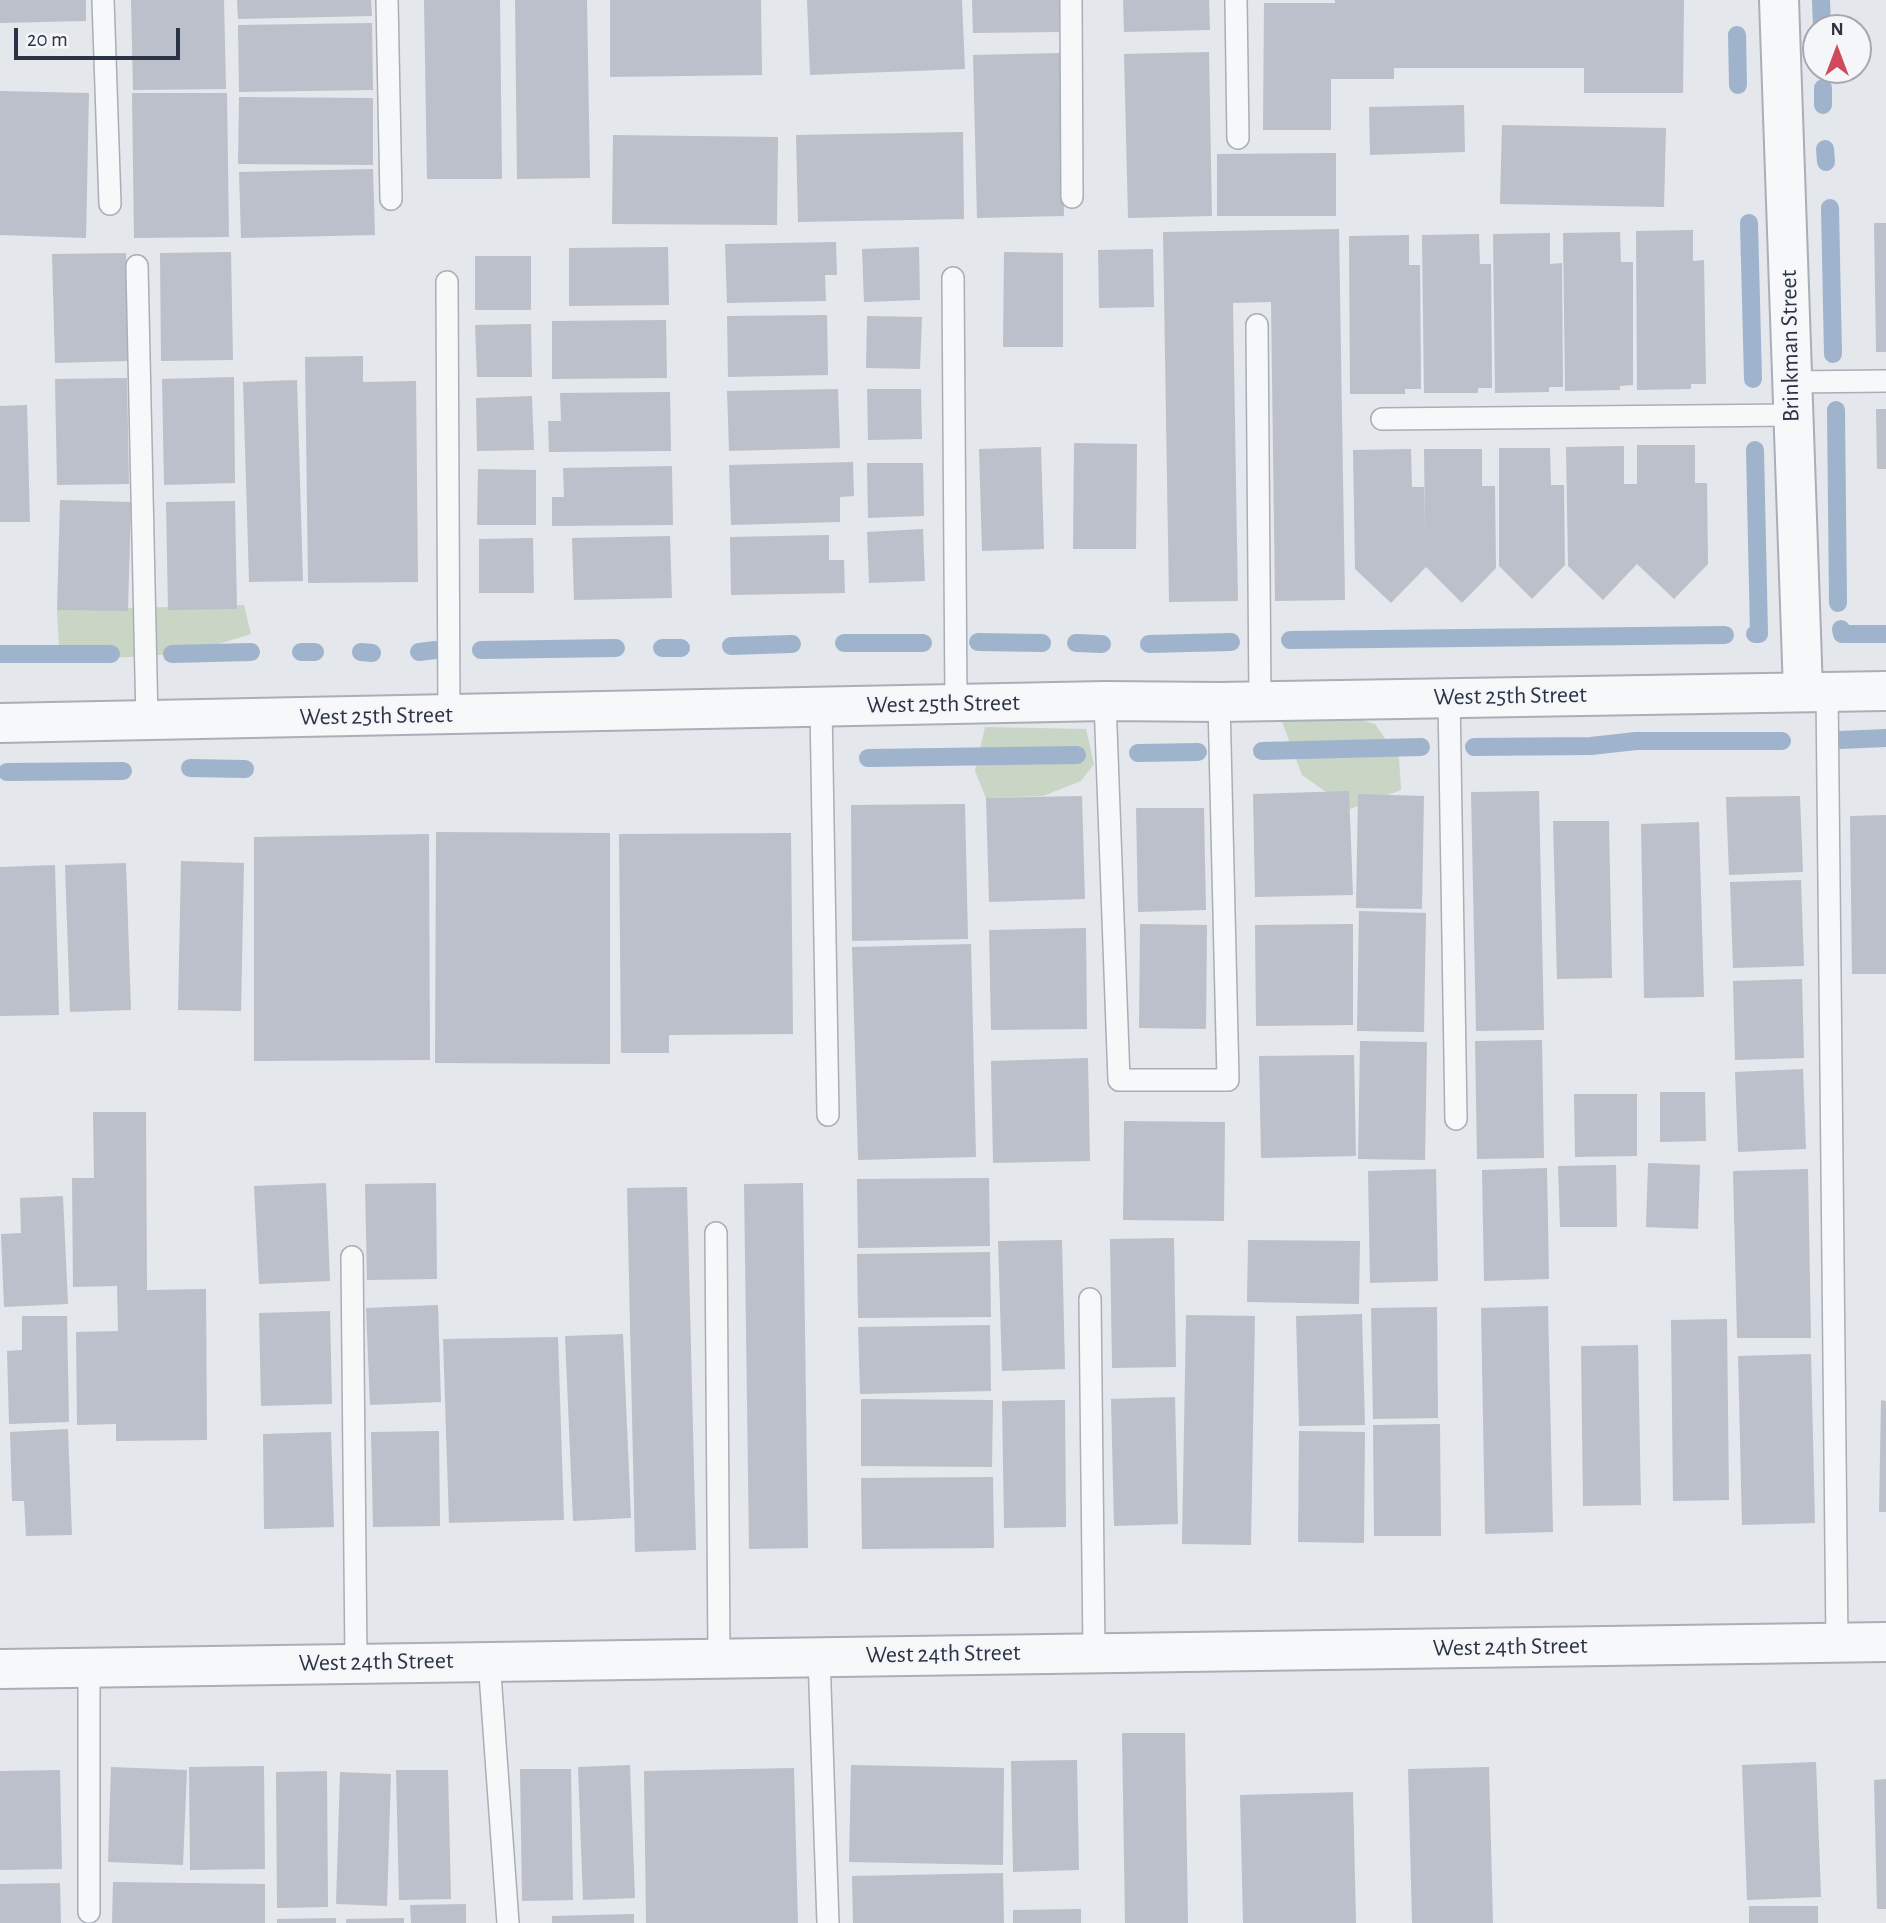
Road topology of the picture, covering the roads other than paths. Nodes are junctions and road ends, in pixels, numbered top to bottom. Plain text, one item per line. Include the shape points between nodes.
1 (103, 0) edge
2 (387, 0) edge
3 (1071, 0) edge
4 (1236, 0) edge
5 (1779, 0) edge
6 (1238, 138) dead end
7 (1072, 197) dead end
8 (391, 199) dead end
9 (110, 204) dead end
10 (137, 267) dead end
11 (953, 278) dead end
12 (447, 282) dead end
13 (1257, 325) dead end
14 (1886, 381) edge
15 (1791, 399) junction
16 (1382, 419) dead end
17 (1815, 691) junction
18 (1886, 691) edge
19 (1449, 698) junction
20 (1105, 701) junction
21 (1260, 701) junction
22 (1219, 702) junction
23 (956, 704) junction
24 (821, 707) junction
25 (449, 714) junction
26 (147, 721) junction
27 (0, 723) edge
28 (828, 1115) dead end
29 (1456, 1119) dead end
30 (716, 1233) dead end
31 (352, 1257) dead end
32 (1090, 1299) dead end
33 (1886, 1642) edge
34 (1838, 1643) junction
35 (1094, 1652) junction
36 (819, 1656) junction
37 (719, 1657) junction
38 (489, 1660) junction
39 (356, 1662) junction
40 (89, 1667) junction
41 (0, 1668) edge
42 (89, 1912) dead end
43 (508, 1923) edge
44 (828, 1923) edge

1 - 9 lane
2 - 8 lane
3 - 7 lane
4 - 6 lane
5 - 15 street, Brinkman Street
10 - 26 lane
11 - 23 lane
12 - 25 lane
13 - 21 lane
14 - 15 lane
15 - 16 lane
15 - 17 street, Brinkman Street
17 - 18 street, West 25th Street
17 - 19 street, West 25th Street
17 - 34 lane
19 - 21 street, West 25th Street
19 - 29 lane
20 - 22 street, West 25th Street
20 - 22 lane via 1119,1080 1228,1080
20 - 23 street, West 25th Street
21 - 22 street, West 25th Street
23 - 24 street, West 25th Street
24 - 25 street, West 25th Street
24 - 28 lane
25 - 26 street, West 25th Street
26 - 27 street, West 25th Street
30 - 37 lane
31 - 39 lane
32 - 35 lane
33 - 34 street, West 24th Street
34 - 35 street, West 24th Street
35 - 36 street, West 24th Street
36 - 37 street, West 24th Street
36 - 44 lane
37 - 38 street, West 24th Street
38 - 39 street, West 24th Street
38 - 43 lane
39 - 40 street, West 24th Street
40 - 41 street, West 24th Street
40 - 42 lane

